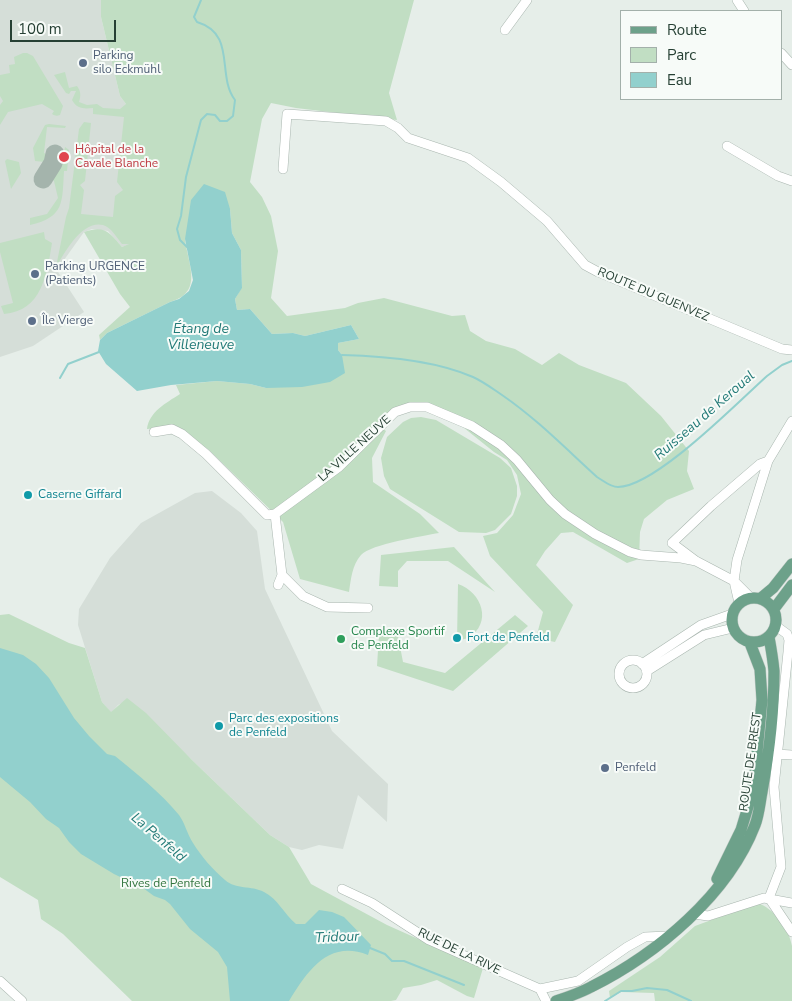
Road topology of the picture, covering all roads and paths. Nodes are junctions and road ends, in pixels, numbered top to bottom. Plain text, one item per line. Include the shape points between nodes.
1 (527, 0) edge
2 (505, 30) dead end
3 (782, 53) edge
4 (792, 65) edge
5 (727, 146) dead end
6 (283, 170) dead end
7 (792, 181) edge
8 (792, 350) edge
9 (792, 421) edge
10 (154, 432) dead end
11 (768, 461) junction
12 (275, 514) junction
13 (696, 562) junction
14 (792, 564) edge
15 (282, 575) junction
16 (734, 581) junction
17 (278, 585) dead end
18 (792, 585) edge
19 (756, 598) junction
20 (739, 603) junction
21 (368, 608) dead end
22 (774, 609) junction
23 (732, 614) junction
24 (776, 626) junction
25 (733, 628) junction
26 (790, 632) edge
27 (769, 637) junction
28 (750, 642) junction
29 (776, 754) junction
30 (792, 755) edge
31 (342, 890) dead end
32 (769, 898) junction
33 (792, 903) edge
34 (702, 905) junction
35 (694, 914) junction
36 (792, 932) edge
37 (668, 936) junction
38 (0, 981) edge
39 (540, 989) junction
40 (22, 1001) edge
41 (546, 1001) edge
42 (556, 1001) edge

1 - 2 street
3 - 4 street
5 - 7 street
6 - 8 street, ROUTE DU GUENVEZ via 287,114 386,121 408,138 468,158 547,221 585,265 782,349
9 - 11 street
10 - 12 street via 172,429 182,434 267,515
11 - 13 street via 760,464 672,543
11 - 16 street via 737,560
12 - 13 street, LA VILLE NEUVE via 339,467 395,412 410,407 427,407 472,426 501,445 550,500 595,534 630,552
12 - 15 street
13 - 16 street
14 - 19 main road via 773,588
15 - 17 street
15 - 21 street via 303,596 327,607
16 - 19 street
16 - 20 street
18 - 22 main road
19 - 20 main road
19 - 22 main road via 768,602
20 - 23 main road
22 - 24 main road
23 - 25 main road
23 - 25 street via 701,625 645,668 704,635
24 - 26 street
24 - 27 main road
25 - 28 main road via 743,640
26 - 29 street
27 - 28 main road via 764,641
27 - 34 main road, ROUTE DE BREST via 774,670 771,726 756,824 734,866
28 - 34 main road, ROUTE DE BREST via 760,669 762,700 756,774 741,830
29 - 30 street
29 - 32 street via 774,797 781,867
31 - 39 street, RUE DE LA RIVE via 372,903 429,940
32 - 33 street
32 - 35 street via 708,916
32 - 36 street
34 - 35 main road, ROUTE DE BREST
35 - 37 main road, ROUTE DE BREST
37 - 39 street via 645,937 578,981
37 - 42 main road, ROUTE DE BREST via 604,980
38 - 40 street
39 - 41 street

